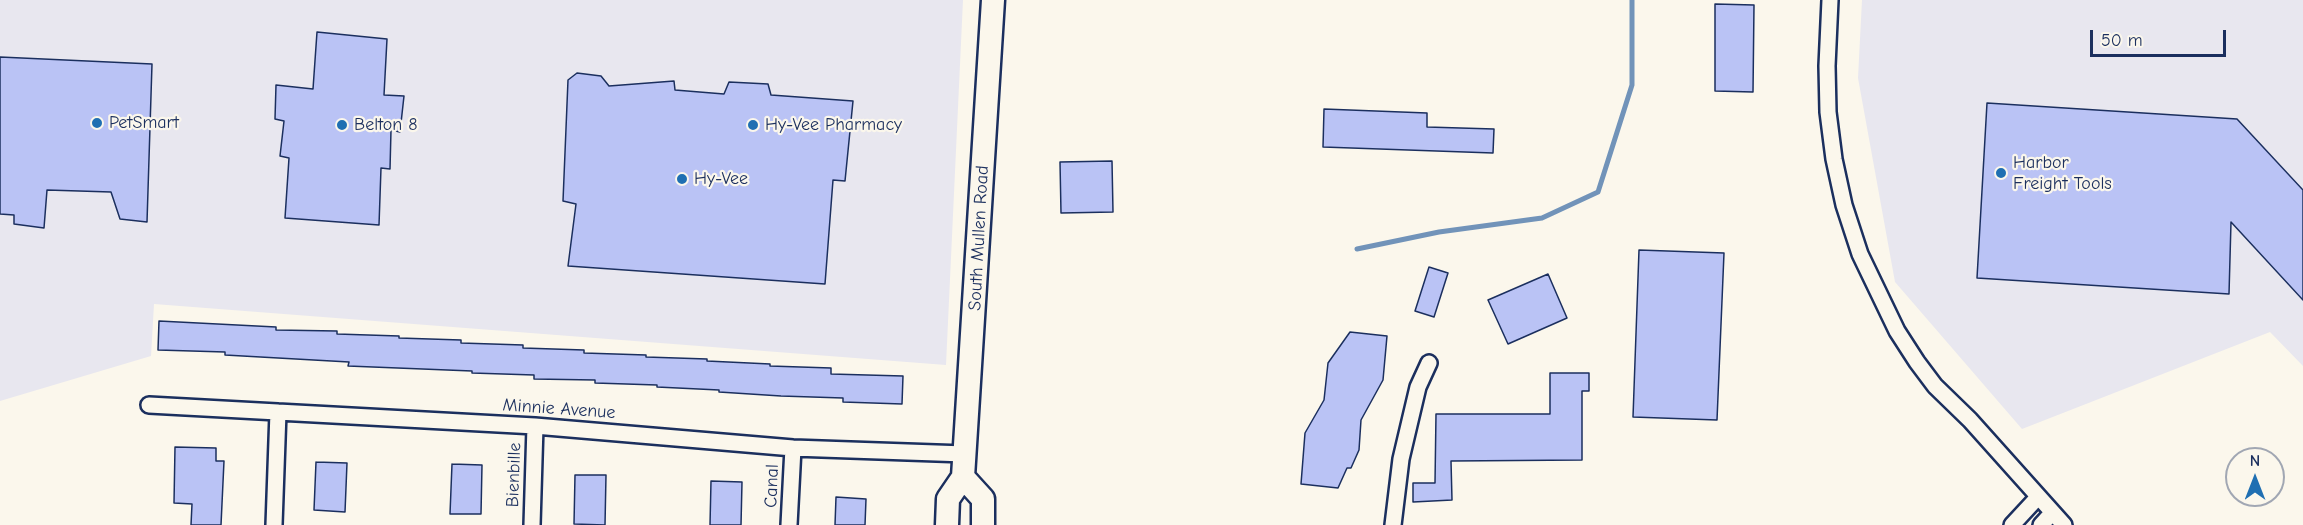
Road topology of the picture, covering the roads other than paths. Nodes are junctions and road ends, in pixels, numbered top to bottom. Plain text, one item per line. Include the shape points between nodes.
1 (993, 0) edge
2 (1830, 0) edge
3 (1429, 363) dead end
4 (149, 405) dead end
5 (278, 412) junction
6 (535, 426) junction
7 (793, 448) junction
8 (965, 454) junction
9 (963, 477) junction
10 (2038, 497) junction
11 (2052, 513) junction
12 (274, 525) edge
13 (532, 525) edge
14 (789, 525) edge
15 (947, 525) edge
16 (983, 525) edge
17 (1393, 525) edge
18 (2012, 525) edge
19 (2041, 525) edge
20 (2064, 525) edge

1 - 8 street, South Mullen Road
2 - 10 street via 1827,112 1844,205 1860,254 1897,331 1917,362
3 - 17 street via 1418,387 1401,459
4 - 5 street, Minnie Avenue
5 - 6 street, Minnie Avenue
5 - 12 street
6 - 7 street, Minnie Avenue
6 - 13 street, Bienbille
7 - 8 street, Minnie Avenue
7 - 14 street, Canal
8 - 9 street, South Mullen Road
9 - 15 street, South Mullen Road via 948,499
9 - 16 street via 983,499
10 - 11 street
10 - 18 street
11 - 19 street
11 - 20 street

